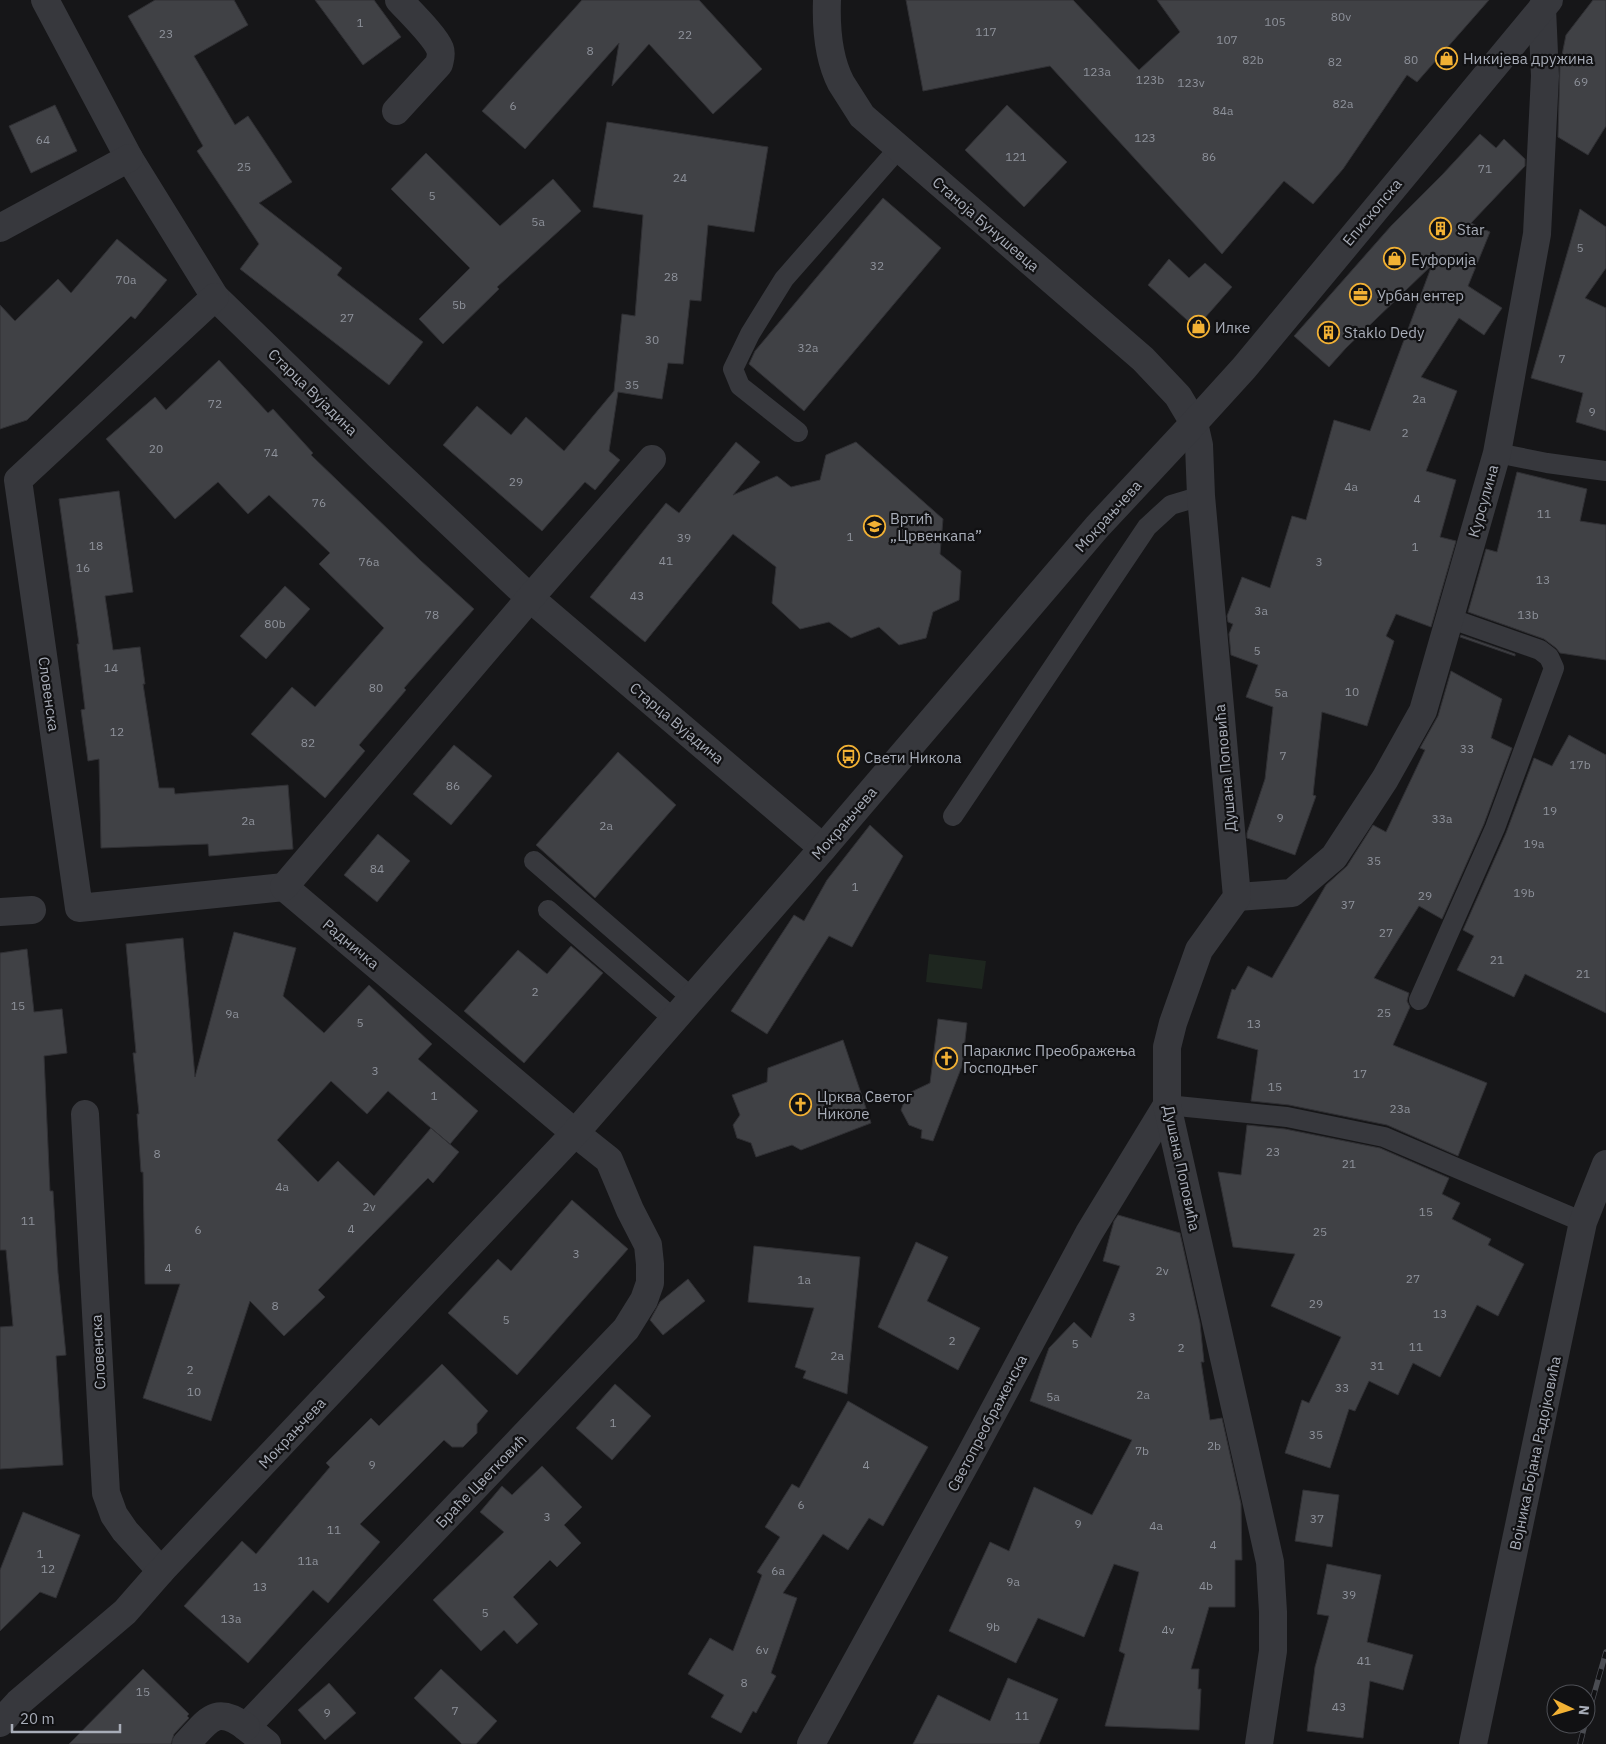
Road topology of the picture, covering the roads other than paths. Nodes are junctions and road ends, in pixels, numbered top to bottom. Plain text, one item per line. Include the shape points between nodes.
1 (45, 0) edge
2 (400, 0) edge
3 (827, 0) edge
4 (1546, 4) edge
5 (396, 111) dead end
6 (899, 148) junction
7 (129, 158) junction
8 (0, 228) edge
9 (215, 297) junction
10 (1194, 423) junction
11 (798, 432) dead end
12 (1497, 453) junction
13 (652, 459) dead end
14 (1606, 471) edge
15 (9, 480) edge
16 (1201, 496) junction
17 (530, 598) junction
18 (1449, 618) junction
19 (953, 816) dead end
20 (823, 848) junction
21 (534, 861) dead end
22 (284, 887) junction
23 (1237, 897) junction
24 (32, 910) dead end
25 (548, 910) dead end
26 (0, 912) edge
27 (692, 998) junction
28 (1419, 1000) dead end
29 (674, 1019) junction
30 (1166, 1105) junction
31 (85, 1114) dead end
32 (575, 1133) junction
33 (1606, 1164) edge
34 (1583, 1222) junction
35 (161, 1571) junction
36 (0, 1723) edge
37 (246, 1727) junction
38 (186, 1744) edge
39 (267, 1744) edge
40 (811, 1744) edge
41 (1259, 1744) edge
42 (1473, 1744) edge

1 - 7 street, Старца Вујадина
2 - 5 street via 435,41 441,56 439,64
3 - 6 street, Станоја Бунушевца via 830,52 853,115 862,116
4 - 10 street, Епископска via 1244,368
4 - 12 street, Курсулина via 1537,234
6 - 10 street, Станоја Бунушевца via 1143,359 1178,396
6 - 11 lane via 784,279 750,334 734,369 740,386
7 - 8 street
7 - 9 street, Старца Вујадина
9 - 15 street, Словенска
9 - 17 street, Старца Вујадина
10 - 16 street, Душана Поповића via 1199,445
10 - 20 street, Мокрањчева via 1096,527
12 - 14 lane
12 - 18 street, Курсулина
13 - 17 street
15 - 22 street, Словенска via 79,908
16 - 19 lane via 1171,505 1147,527
16 - 23 street, Душана Поповића
17 - 20 street, Старца Вујадина
17 - 22 street
18 - 23 street, Курсулина via 1423,711 1385,780 1334,857 1292,893
18 - 28 lane via 1540,650 1549,657 1554,668 1496,828
20 - 27 street, Мокрањчева
21 - 27 lane
22 - 32 street, Радничка
23 - 30 street, Душана Поповића via 1199,950 1173,1023 1167,1046
24 - 26 street
25 - 29 lane
27 - 29 street, Мокрањчева
29 - 32 street, Мокрањчева
30 - 34 lane via 1286,1117 1384,1137
30 - 40 street, Светопреображенска via 1089,1233
30 - 41 street, Душана Поповића via 1270,1562 1273,1651
31 - 35 street, Словенска via 106,1493 114,1515 125,1531
32 - 35 street, Мокрањчева
32 - 37 street, Браће Цветковић via 609,1160 648,1245 650,1283 644,1300 626,1329
33 - 34 street, Војника Бојана Радојковића
34 - 42 street, Војника Бојана Радојковића
35 - 36 street, Мокрањчева via 125,1612 18,1703
37 - 38 street via 234,1718 215,1716
37 - 39 street

